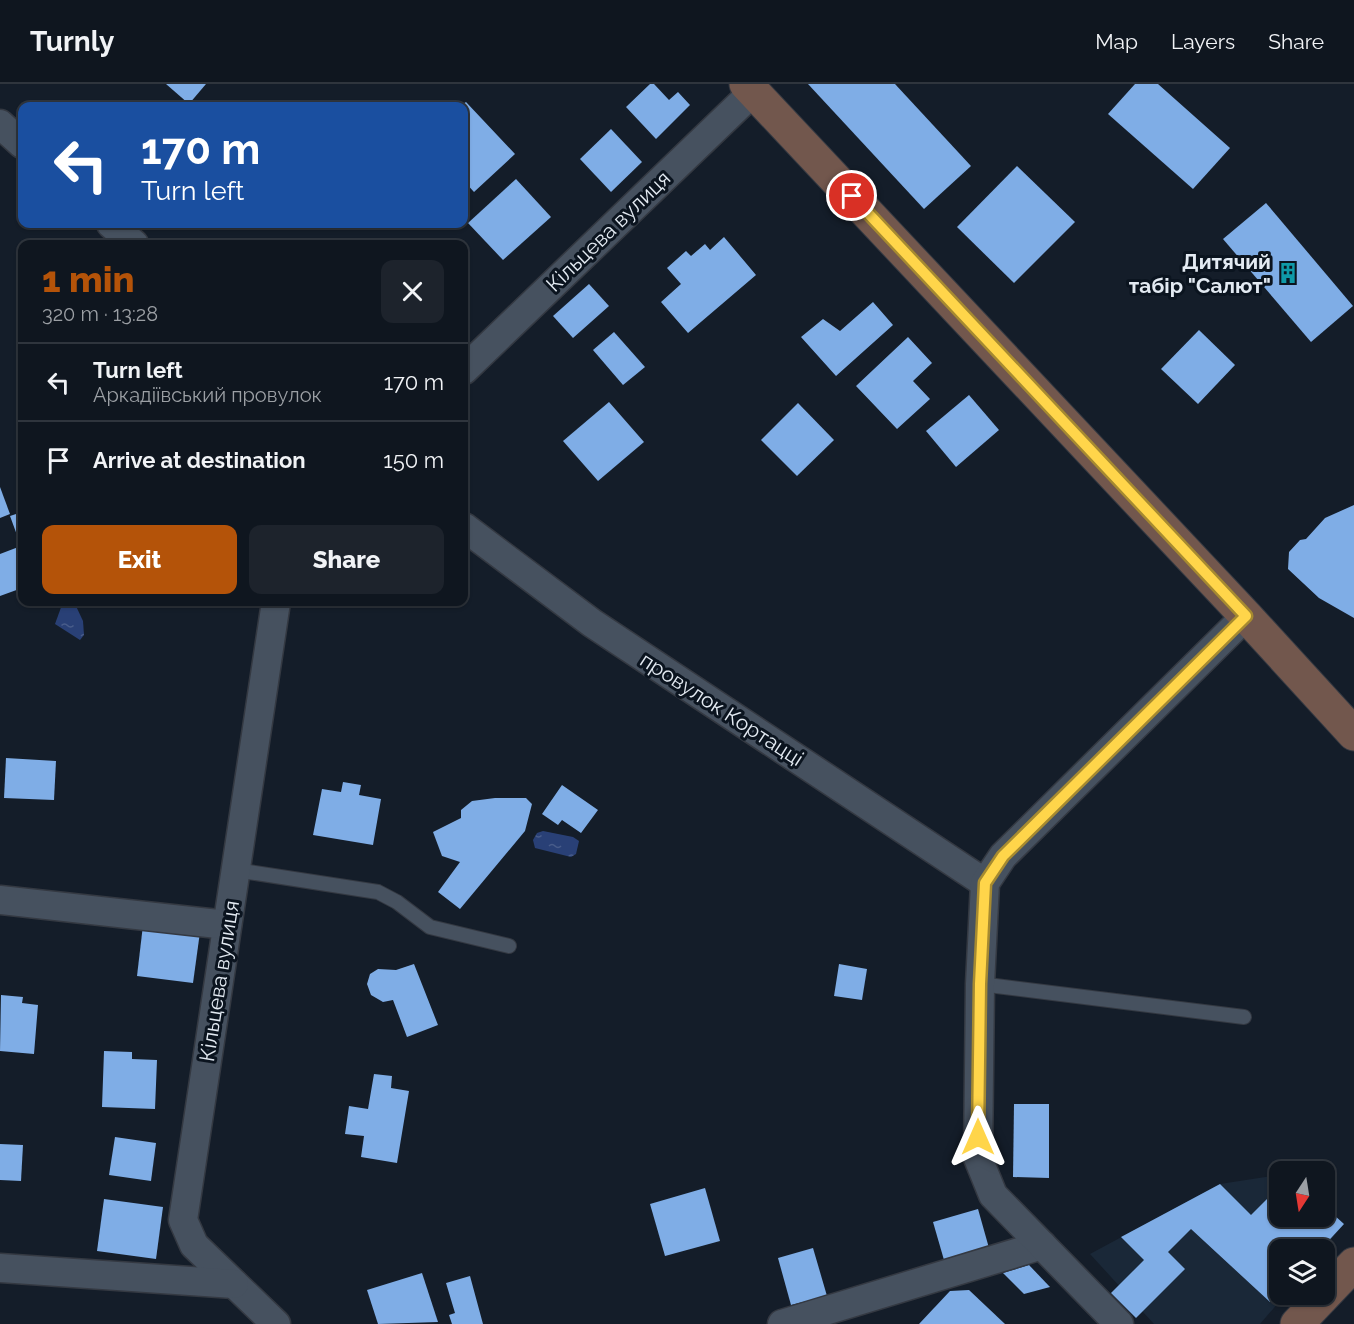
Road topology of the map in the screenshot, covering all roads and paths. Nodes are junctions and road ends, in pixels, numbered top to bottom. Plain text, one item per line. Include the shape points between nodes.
1 (750, 88) edge
2 (0, 124) edge
3 (18, 140) edge
4 (116, 228) edge
5 (129, 240) edge
6 (468, 366) edge
7 (468, 530) edge
8 (275, 606) edge
9 (1246, 616) junction
10 (1354, 734) edge
11 (236, 870) junction
12 (985, 883) junction
13 (0, 900) edge
14 (227, 925) junction
15 (509, 946) dead end
16 (980, 984) junction
17 (1244, 1017) dead end
18 (1042, 1245) junction
19 (1354, 1264) edge
20 (0, 1268) edge
21 (234, 1284) junction
22 (276, 1324) edge
23 (782, 1324) edge
24 (1119, 1324) edge
25 (1297, 1324) edge

1 - 6 street, Кільцева вулиця
1 - 9 street
2 - 3 street
4 - 5 street
7 - 12 street, провулок Кортацці via 592,623
8 - 11 street, Кільцева вулиця
9 - 10 street
9 - 12 street via 1003,856
11 - 14 street, Кільцева вулиця
11 - 15 lane via 378,891 430,927
12 - 16 street
13 - 14 street
14 - 21 street, Кільцева вулиця via 183,1220 194,1245
16 - 17 lane
16 - 18 street via 978,1158 993,1195
18 - 23 street
18 - 24 street
19 - 25 street
20 - 21 street
21 - 22 street, Кільцева вулиця

